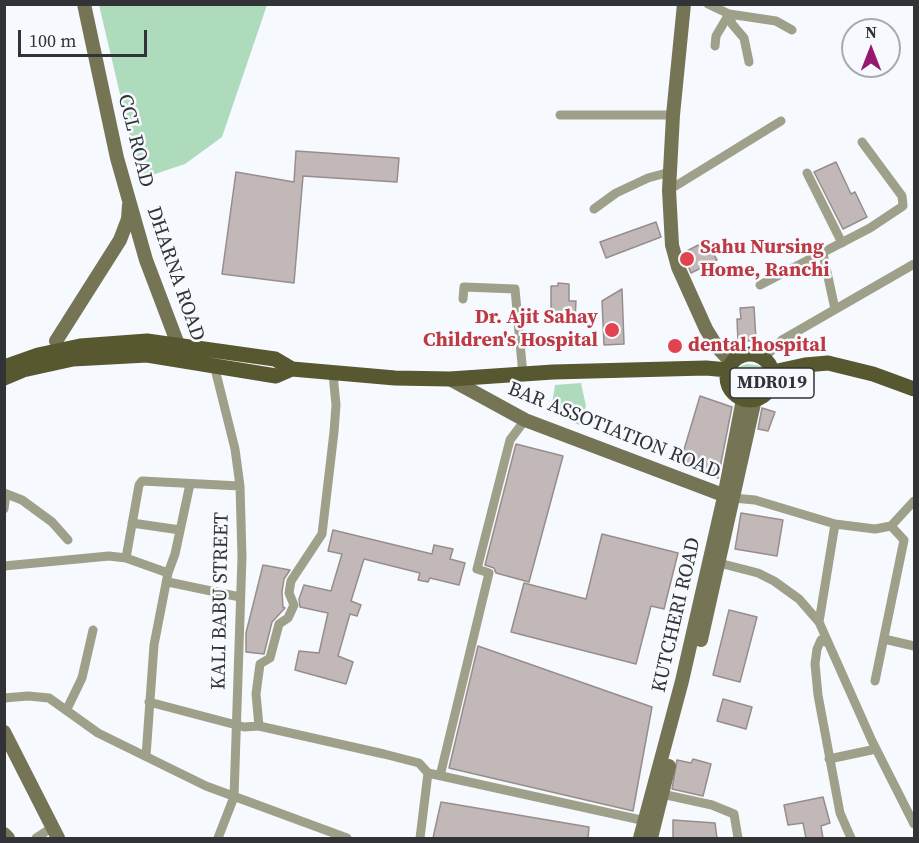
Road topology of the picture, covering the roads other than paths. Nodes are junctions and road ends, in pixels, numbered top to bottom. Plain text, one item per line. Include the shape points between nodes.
1 (84, 4) edge
2 (684, 4) edge
3 (708, 4) edge
4 (729, 14) junction
5 (792, 30) dead end
6 (715, 46) dead end
7 (749, 62) dead end
8 (560, 115) dead end
9 (673, 115) junction
10 (781, 121) dead end
11 (862, 142) dead end
12 (670, 172) junction
13 (807, 173) dead end
14 (669, 190) junction
15 (130, 200) junction
16 (594, 209) dead end
17 (842, 243) junction
18 (823, 254) junction
19 (915, 264) edge
20 (760, 285) dead end
21 (463, 299) dead end
22 (835, 309) junction
23 (706, 329) junction
24 (56, 341) junction
25 (178, 344) junction
26 (81, 352) junction
27 (4, 357) edge
28 (764, 358) junction
29 (183, 360) junction
30 (214, 365) junction
31 (4, 367) edge
32 (730, 367) junction
33 (706, 368) junction
34 (292, 369) junction
35 (773, 372) junction
36 (333, 374) junction
37 (523, 375) junction
38 (4, 378) edge
39 (450, 379) junction
40 (4, 387) edge
41 (915, 389) edge
42 (749, 399) junction
43 (525, 420) junction
44 (190, 484) junction
45 (240, 486) junction
46 (5, 494) edge
47 (729, 497) junction
48 (915, 501) edge
49 (4, 509) edge
50 (132, 523) junction
51 (835, 525) junction
52 (891, 526) junction
53 (180, 530) junction
54 (68, 540) dead end
55 (126, 558) junction
56 (719, 563) junction
57 (4, 566) edge
58 (168, 578) junction
59 (240, 597) junction
60 (819, 622) junction
61 (93, 630) dead end
62 (884, 639) junction
63 (826, 642) junction
64 (915, 646) edge
65 (874, 681) dead end
66 (4, 698) edge
67 (149, 702) junction
68 (67, 709) junction
69 (236, 724) junction
70 (259, 726) junction
71 (4, 732) edge
72 (876, 749) junction
73 (146, 756) junction
74 (830, 759) junction
75 (428, 773) junction
76 (440, 776) junction
77 (662, 794) junction
78 (234, 797) junction
79 (650, 822) junction
80 (915, 824) edge
81 (56, 833) edge
82 (4, 834) edge
83 (8, 838) edge
84 (36, 838) edge
85 (218, 838) edge
86 (347, 838) edge
87 (420, 838) edge
88 (640, 838) edge
89 (651, 838) edge
90 (738, 838) edge
91 (851, 838) edge

1 - 15 main road, CCL ROAD via 117,158
2 - 9 main road
3 - 4 street
4 - 5 street via 776,21
4 - 6 street via 716,36
4 - 7 street via 744,38
8 - 9 street
9 - 12 main road
10 - 14 street
11 - 17 street via 904,202 901,208
12 - 14 main road
12 - 16 street via 616,193
13 - 17 street
14 - 23 main road via 672,245
15 - 24 main road, CCL ROAD via 120,240
15 - 25 main road, DHARNA ROAD via 146,260
17 - 18 street
18 - 20 street
18 - 22 street
19 - 22 street
21 - 37 street via 464,287 515,289
22 - 28 street via 782,340
23 - 32 main road
23 - 33 main road via 710,355
24 - 26 main road via 66,339
24 - 27 main road
25 - 26 main road via 147,341
25 - 29 main road, DHARNA ROAD
25 - 34 main road via 275,359
26 - 29 main road
26 - 31 main road via 38,355
26 - 38 main road
26 - 40 main road via 69,370
28 - 32 main road, MDR019 via 747,354
28 - 35 main road, MDR019
29 - 30 main road
30 - 34 main road via 276,376
30 - 45 street, KALI BABU STREET via 232,430
32 - 33 main road
32 - 42 main road, MDR019 via 730,387
33 - 37 main road
34 - 36 main road
35 - 41 main road, MDR019 via 828,363
35 - 42 main road, MDR019 via 770,389
36 - 39 main road
36 - 70 street via 336,405 322,534 291,581 289,593 294,605 288,618 279,624 270,658 259,669
37 - 39 main road
39 - 43 main road, BAR ASSOTIATION ROAD
42 - 47 main road
43 - 47 main road, BAR ASSOTIATION ROAD
43 - 76 street via 510,440 477,570 489,573
44 - 45 street
44 - 50 street via 142,481
44 - 53 street
45 - 59 street, KALI BABU STREET
46 - 49 street
46 - 54 street via 22,500 52,522
47 - 51 street via 755,500
47 - 56 main road
47 - 79 main road, KUTCHERI ROAD
48 - 52 street
50 - 53 street
50 - 55 street
51 - 52 street via 875,530
51 - 60 street
52 - 62 street via 904,540
53 - 58 street
55 - 57 street via 104,556
55 - 58 street
56 - 60 street via 774,581 799,599
56 - 77 main road
58 - 59 street
58 - 67 street via 154,645
59 - 69 street, KALI BABU STREET
60 - 63 street
61 - 68 street via 82,678
62 - 64 street
62 - 65 street
63 - 72 street
63 - 74 street via 818,642 815,664
66 - 68 street via 49,698
67 - 69 street
67 - 73 street
68 - 73 street via 98,733
69 - 70 street
69 - 78 street, KALI BABU STREET
70 - 75 street via 419,763
71 - 81 main road
72 - 74 street
72 - 80 street
73 - 78 street
74 - 91 street via 840,813
75 - 76 street
75 - 87 street
76 - 79 street
77 - 79 main road
77 - 90 street via 734,814
78 - 85 street, KALI BABU STREET
78 - 86 street
79 - 88 main road, KUTCHERI ROAD
79 - 89 main road
81 - 84 street
82 - 83 main road

